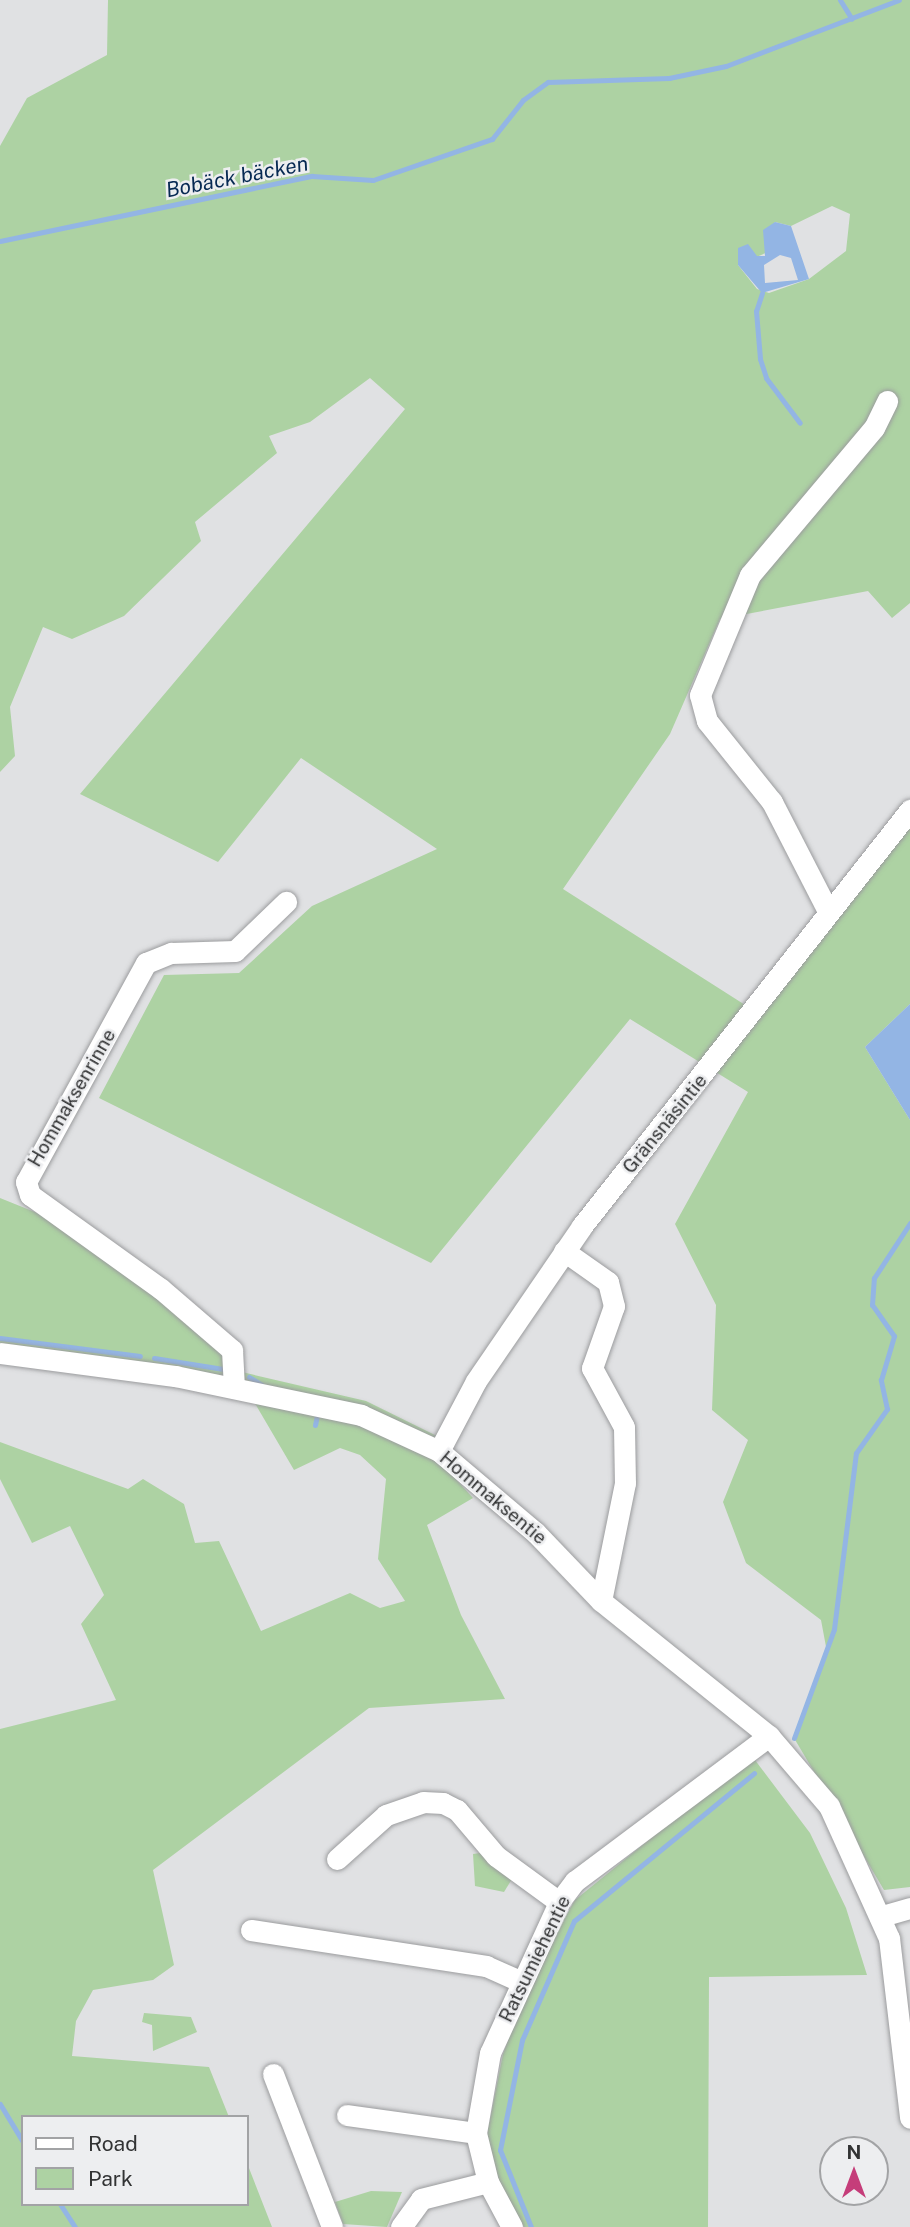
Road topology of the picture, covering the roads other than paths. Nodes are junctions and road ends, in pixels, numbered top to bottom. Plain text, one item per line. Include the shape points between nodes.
1 (887, 401) dead end
2 (910, 810) edge
3 (286, 902) dead end
4 (828, 911) junction
5 (565, 1251) junction
6 (0, 1353) edge
7 (234, 1388) junction
8 (439, 1451) junction
9 (601, 1601) junction
10 (769, 1736) junction
11 (337, 1859) dead end
12 (559, 1902) junction
13 (910, 1908) edge
14 (881, 1916) junction
15 (251, 1930) dead end
16 (522, 1982) junction
17 (273, 2074) dead end
18 (347, 2115) dead end
19 (910, 2118) edge
20 (476, 2133) junction
21 (488, 2182) junction
22 (332, 2227) edge
23 (401, 2227) edge
24 (512, 2227) edge

1 - 4 street via 874,428 750,575 700,695 707,720 772,802
2 - 4 street, Gränsnäsintie
3 - 7 street, Hommaksenrinne via 235,951 172,953 146,963 26,1182 30,1195 161,1289 232,1350
4 - 5 street, Gränsnäsintie
5 - 8 street, Gränsnäsintie via 476,1381
5 - 9 street via 608,1282 614,1306 592,1368 624,1427 625,1483
6 - 7 street, Hommaksentie
7 - 8 street, Hommaksentie via 360,1415
8 - 9 street, Hommaksentie via 536,1533
9 - 10 street, Hommaksentie
10 - 12 street, Ratsumiehentie via 575,1881
10 - 14 street, Hommaksentie via 793,1758 834,1816
11 - 12 street via 386,1815 423,1801 443,1803 457,1810 496,1856
12 - 16 street, Ratsumiehentie
13 - 14 street
14 - 19 street, Hommaksentie via 897,1975
15 - 16 street via 486,1966
16 - 20 street, Ratsumiehentie via 490,2053
17 - 22 street
18 - 20 street
20 - 21 street, Ratsumiehentie
21 - 23 street via 421,2199
21 - 24 street, Ratsumiehentie

